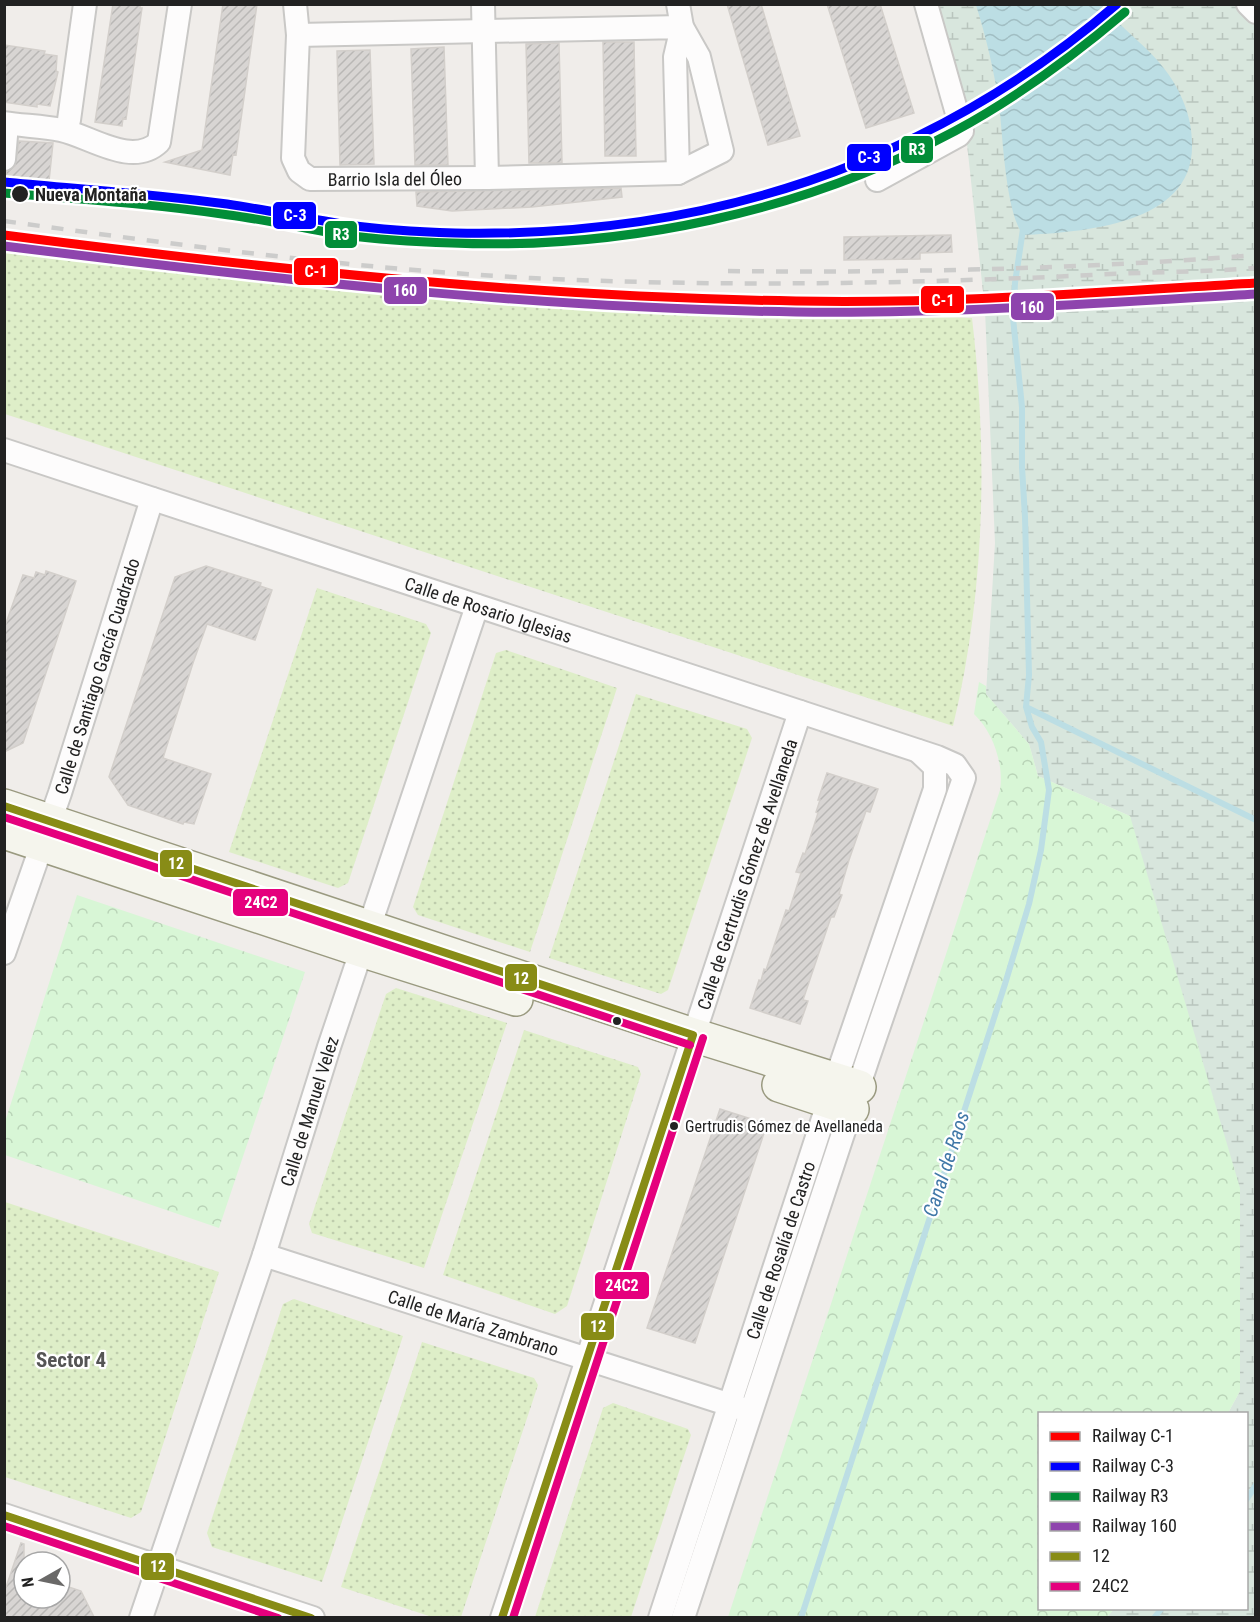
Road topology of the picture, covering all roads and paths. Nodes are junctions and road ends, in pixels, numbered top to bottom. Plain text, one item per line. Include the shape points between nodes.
1 (85, 4) edge
2 (180, 4) edge
3 (296, 4) edge
4 (483, 4) edge
5 (678, 4) edge
6 (926, 4) edge
7 (1248, 4) edge
8 (1256, 12) edge
9 (682, 27) junction
10 (484, 32) junction
11 (298, 35) junction
12 (69, 120) dead end
13 (6, 123) edge
14 (5, 160) edge
15 (678, 172) junction
16 (487, 178) junction
17 (878, 180) dead end
18 (4, 450) edge
19 (152, 499) junction
20 (477, 606) junction
21 (800, 712) junction
22 (918, 751) junction
23 (964, 778) joint
24 (4, 806) edge
25 (4, 832) edge
26 (47, 833) junction
27 (366, 938) junction
28 (4, 953) edge
29 (690, 1045) junction
30 (844, 1094) junction
31 (264, 1256) junction
32 (586, 1359) junction
33 (730, 1405) junction
34 (752, 1412) junction
35 (4, 1515) edge
36 (157, 1566) junction
37 (141, 1617) edge
38 (313, 1617) edge
39 (502, 1617) edge
40 (660, 1617) edge
41 (683, 1617) edge

1 - 12 street
2 - 13 street via 159,142 154,147 143,152 99,146 63,130
3 - 11 street, Barrio Isla del Óleo
4 - 10 street, Barrio Isla del Óleo
5 - 9 street, Barrio Isla del Óleo
6 - 17 street via 962,131
7 - 8 street
9 - 10 street
9 - 15 street, Barrio Isla del Óleo via 675,57
9 - 15 street, Barrio Isla del Óleo via 699,57 722,151
10 - 11 street
10 - 16 street, Barrio Isla del Óleo
11 - 16 street, Barrio Isla del Óleo via 293,158 299,171 310,179
13 - 14 street
15 - 16 street, Barrio Isla del Óleo
18 - 19 street, Calle de Rosario Iglesias
19 - 20 street, Calle de Rosario Iglesias
19 - 26 street, Calle de Santiago García Cuadrado
20 - 21 street, Calle de Rosario Iglesias
20 - 27 street, Calle de Manuel Velez
21 - 22 street, Calle de Rosario Iglesias
21 - 29 street, Calle de Gertrudis Gómez de Avellaneda
22 - 23 street, Calle de Rosario Iglesias via 954,765
22 - 30 street, Calle de Rosalía de Castro via 935,767 935,789
23 - 30 street, Calle de Rosalía de Castro
24 - 26 main road
25 - 26 main road
26 - 27 main road
26 - 28 street, Calle de Santiago García Cuadrado
27 - 29 main road
27 - 31 street, Calle de Manuel Velez
29 - 30 main road
29 - 32 street, Calle de Gertrudis Gómez de Avellaneda
30 - 33 street, Calle de Rosalía de Castro
30 - 34 street, Calle de Rosalía de Castro
31 - 32 street, Calle de María Zambrano
31 - 36 street, Calle de Manuel Velez
32 - 33 street, Calle de María Zambrano
32 - 39 street, Calle de Gertrudis Gómez de Avellaneda
33 - 34 street, Calle de María Zambrano
33 - 40 street, Calle de Rosalía de Castro
34 - 41 street, Calle de Rosalía de Castro
35 - 36 street
36 - 37 street, Calle de Manuel Velez
36 - 38 street

